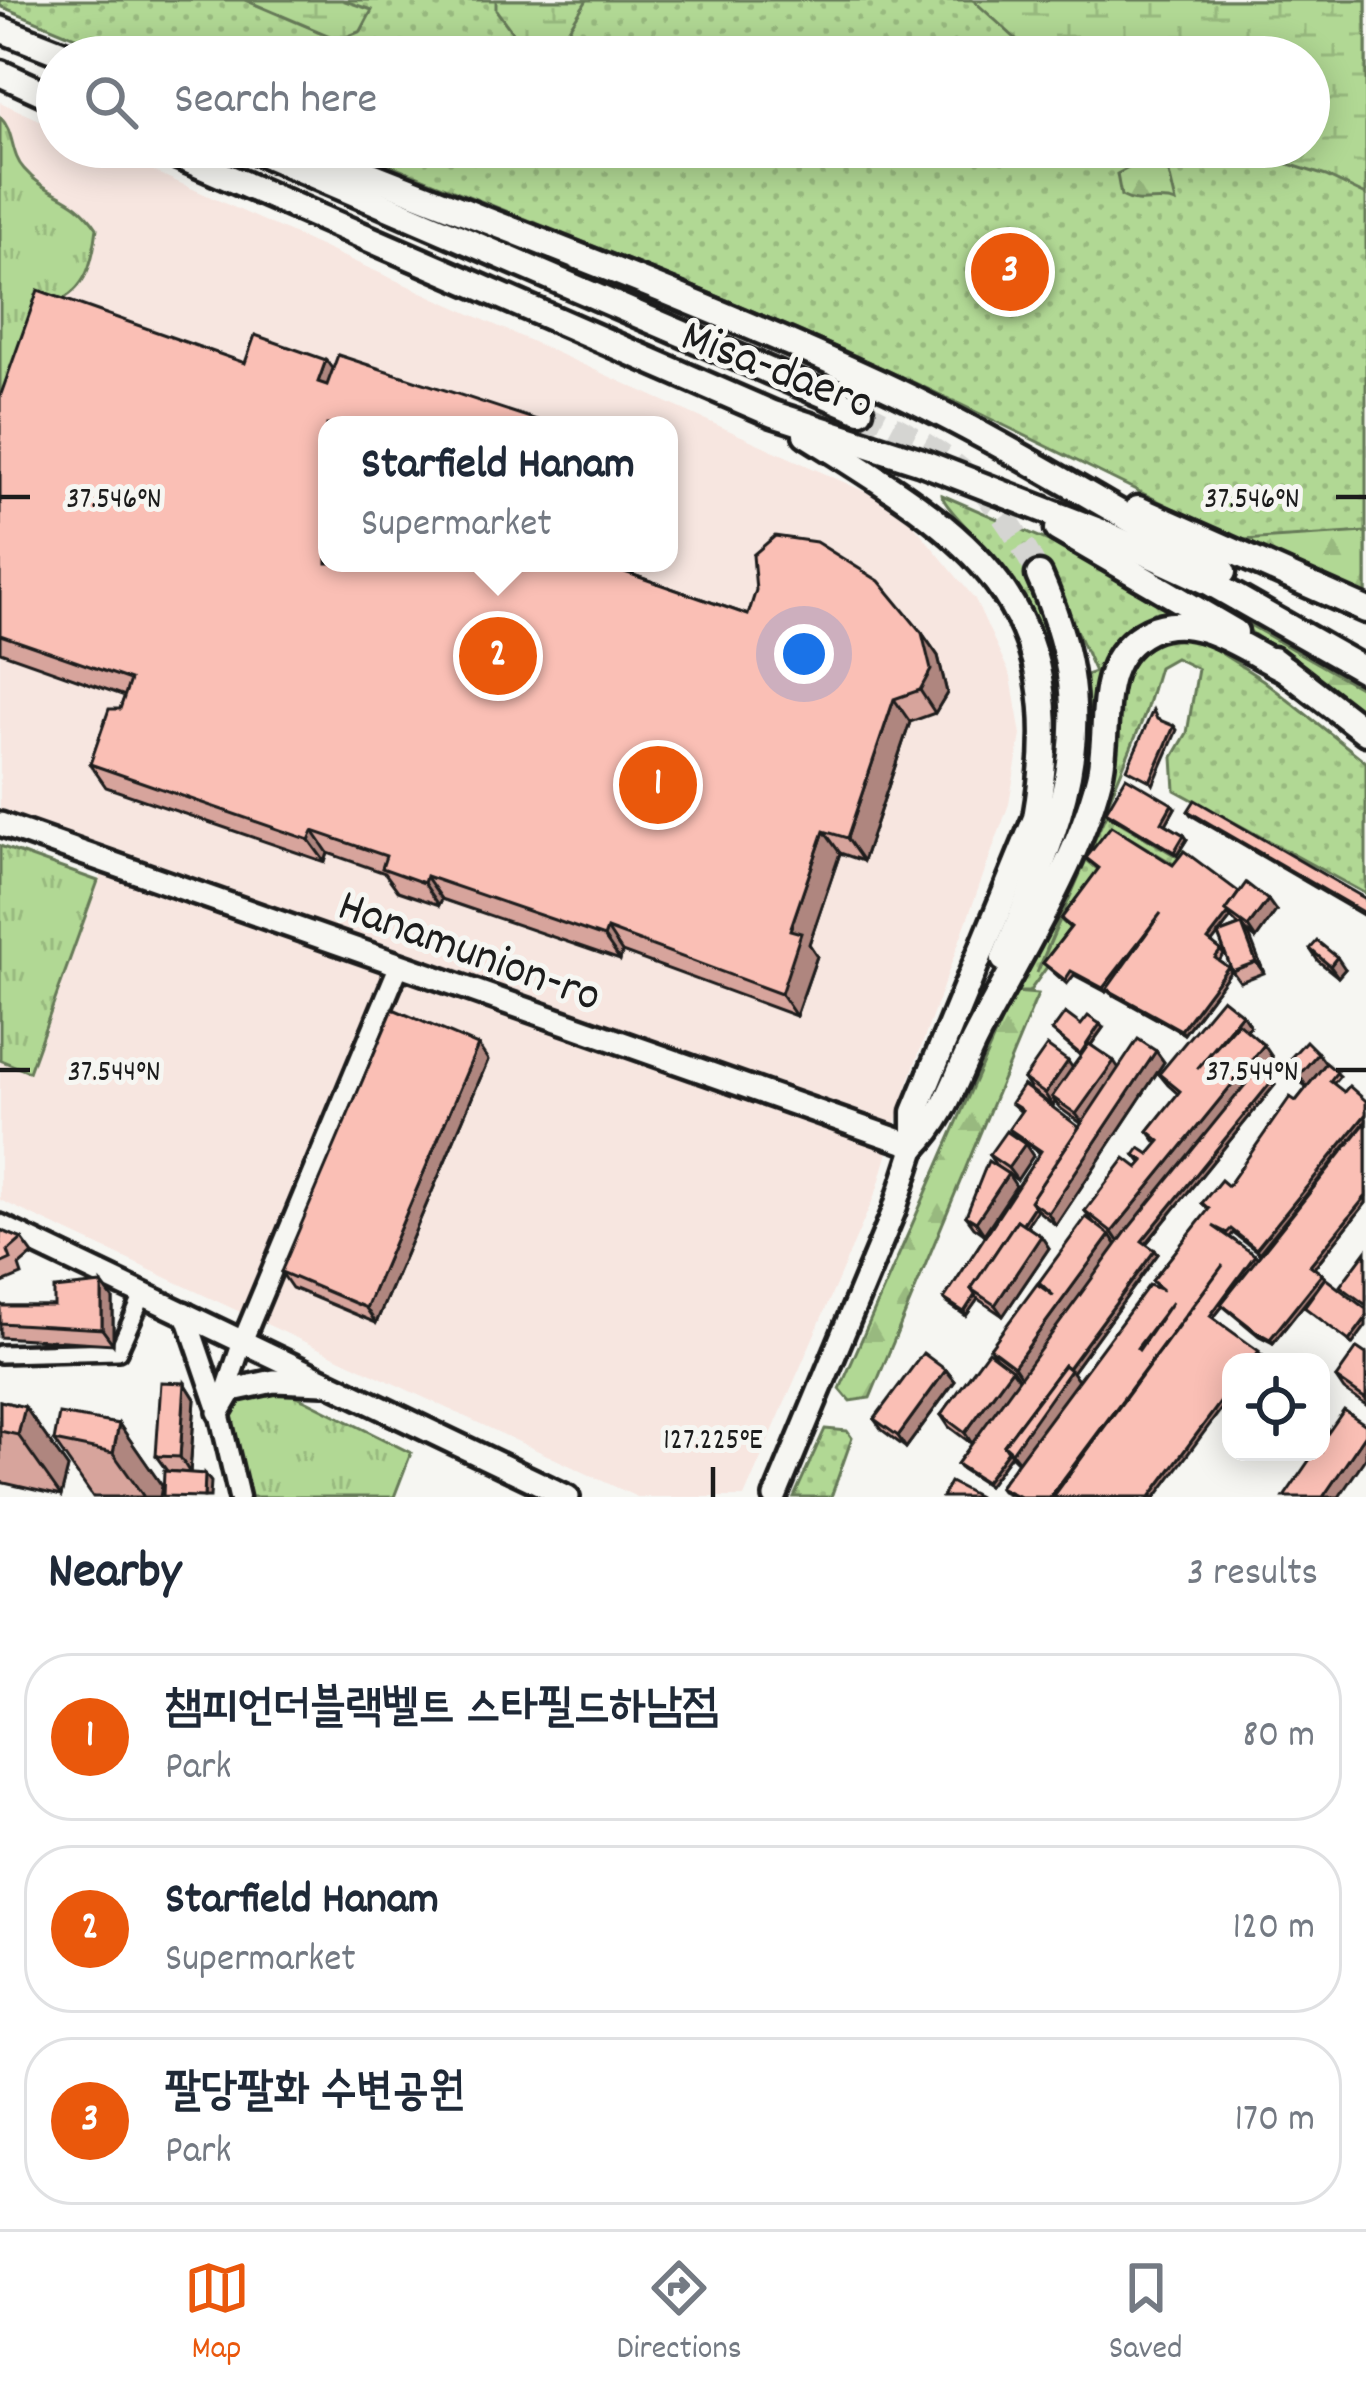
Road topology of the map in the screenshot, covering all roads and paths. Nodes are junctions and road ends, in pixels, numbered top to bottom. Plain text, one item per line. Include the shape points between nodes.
1 (0, 73) edge
2 (36, 90) edge
3 (206, 168) edge
4 (297, 168) edge
5 (352, 168) edge
6 (860, 410) tunnel mouth
7 (773, 414) junction
8 (1017, 452) junction
9 (989, 491) junction
10 (1039, 575) tunnel mouth
11 (1366, 610) edge
12 (1366, 653) edge
13 (1285, 669) junction
14 (1366, 671) edge
15 (1366, 732) edge
16 (0, 824) edge
17 (398, 966) junction
18 (977, 1035) junction
19 (915, 1146) junction
20 (0, 1226) edge
21 (144, 1293) junction
22 (184, 1312) junction
23 (243, 1340) junction
24 (0, 1354) edge
25 (336, 1384) junction
26 (219, 1412) junction
27 (239, 1497) edge
28 (568, 1497) edge
29 (775, 1497) edge

1 - 2 main road
3 - 7 main road, Misa-daero
4 - 6 main road
5 - 8 main road, Misa-daero via 879,383
7 - 9 main road, Misa-daero
7 - 19 main road via 952,530 1011,602 1039,679 1044,771 1036,818 915,1112
8 - 11 main road
8 - 12 main road, Misa-daero
9 - 13 main road via 1208,611
9 - 14 main road, Misa-daero via 1209,582
10 - 18 main road via 1068,673 1074,766
13 - 15 main road
13 - 18 main road via 1189,625 1166,625 1126,647 1110,670 1099,781 1015,975
16 - 17 main road, Hanamunion-ro
17 - 19 main road, Hanamunion-ro
17 - 23 street
18 - 19 main road via 939,1122
19 - 29 main road
20 - 21 main road
21 - 22 main road
21 - 24 street via 118,1351
22 - 23 main road
22 - 26 street
23 - 25 main road
23 - 26 street
25 - 26 main road via 274,1381 232,1390
25 - 28 main road
26 - 27 street

